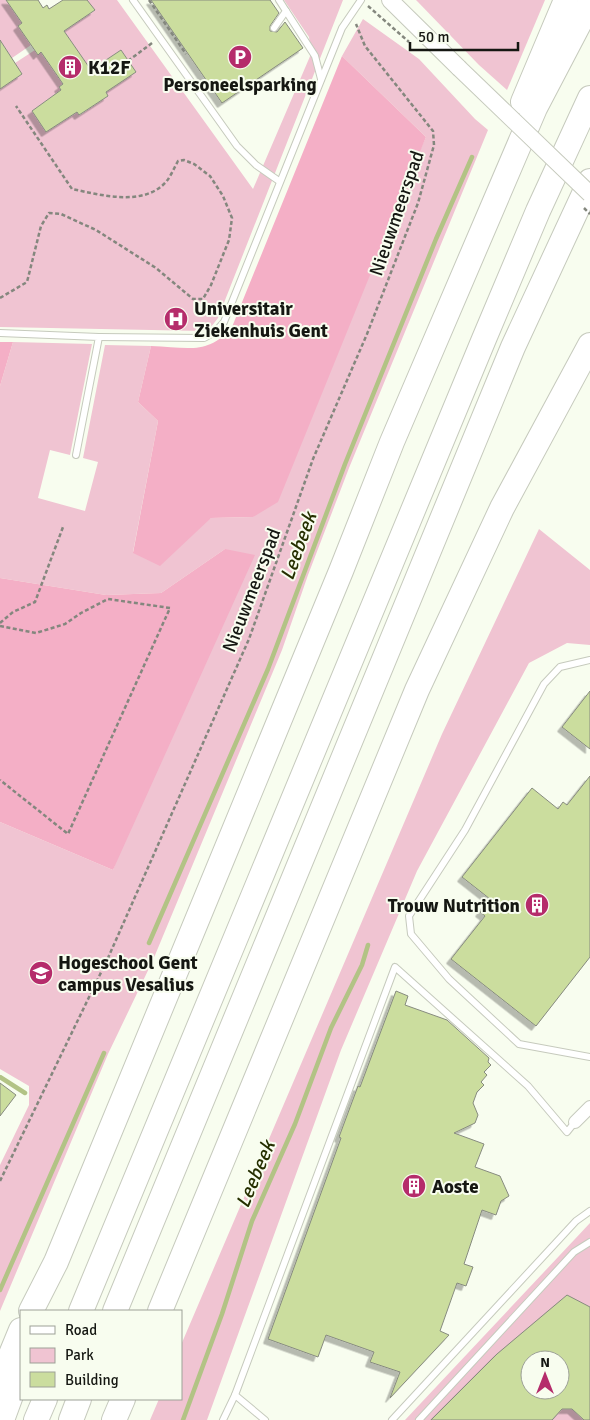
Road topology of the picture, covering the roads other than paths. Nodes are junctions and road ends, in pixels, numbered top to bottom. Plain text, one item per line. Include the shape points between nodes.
1 (134, 0) edge
2 (279, 0) edge
3 (361, 0) edge
4 (390, 0) edge
5 (559, 0) edge
6 (566, 0) edge
7 (590, 3) edge
8 (286, 11) junction
9 (274, 28) dead end
10 (321, 79) junction
11 (528, 90) junction
12 (590, 98) edge
13 (590, 181) edge
14 (279, 182) junction
15 (590, 194) edge
16 (0, 333) edge
17 (99, 337) junction
18 (590, 345) edge
19 (590, 377) edge
20 (392, 442) junction
21 (76, 456) dead end
22 (526, 460) junction
23 (590, 660) edge
24 (590, 1057) edge
25 (590, 1107) edge
26 (576, 1122) joint
27 (590, 1212) edge
28 (590, 1242) edge
29 (56, 1262) junction
30 (32, 1310) edge
31 (40, 1310) edge
32 (81, 1310) edge
33 (116, 1310) edge
34 (160, 1310) edge
35 (20, 1332) edge
36 (20, 1371) edge
37 (0, 1381) edge
38 (235, 1395) junction
39 (45, 1400) edge
40 (79, 1400) edge
41 (123, 1400) edge
42 (2, 1420) edge
43 (36, 1420) edge
44 (70, 1420) edge
45 (114, 1420) edge
46 (223, 1420) edge
47 (265, 1420) edge
48 (392, 1420) edge
49 (419, 1420) edge

1 - 14 lane via 237,146
2 - 8 lane
3 - 10 lane via 342,28
4 - 15 street, bridge
5 - 11 highway
6 - 11 highway
7 - 20 highway via 536,108
8 - 9 lane
8 - 10 lane via 315,56
10 - 14 lane
11 - 20 highway via 489,182
12 - 32 highway via 538,210
13 - 33 highway via 513,347
14 - 17 lane via 224,322 215,332 204,338
16 - 17 lane
17 - 21 lane
18 - 22 highway
19 - 22 highway
20 - 29 highway
22 - 34 highway via 469,574 417,690
23 - 24 lane via 560,667 544,684 465,830 409,916 411,934 448,979 519,1044
25 - 26 street
26 - 38 lane via 567,1132 528,1086 395,967
27 - 48 lane via 576,1222
28 - 49 lane via 574,1252
29 - 30 highway
29 - 31 highway
35 - 37 highway
36 - 42 highway
38 - 46 lane
38 - 47 lane
39 - 43 highway
40 - 44 highway
41 - 45 highway

